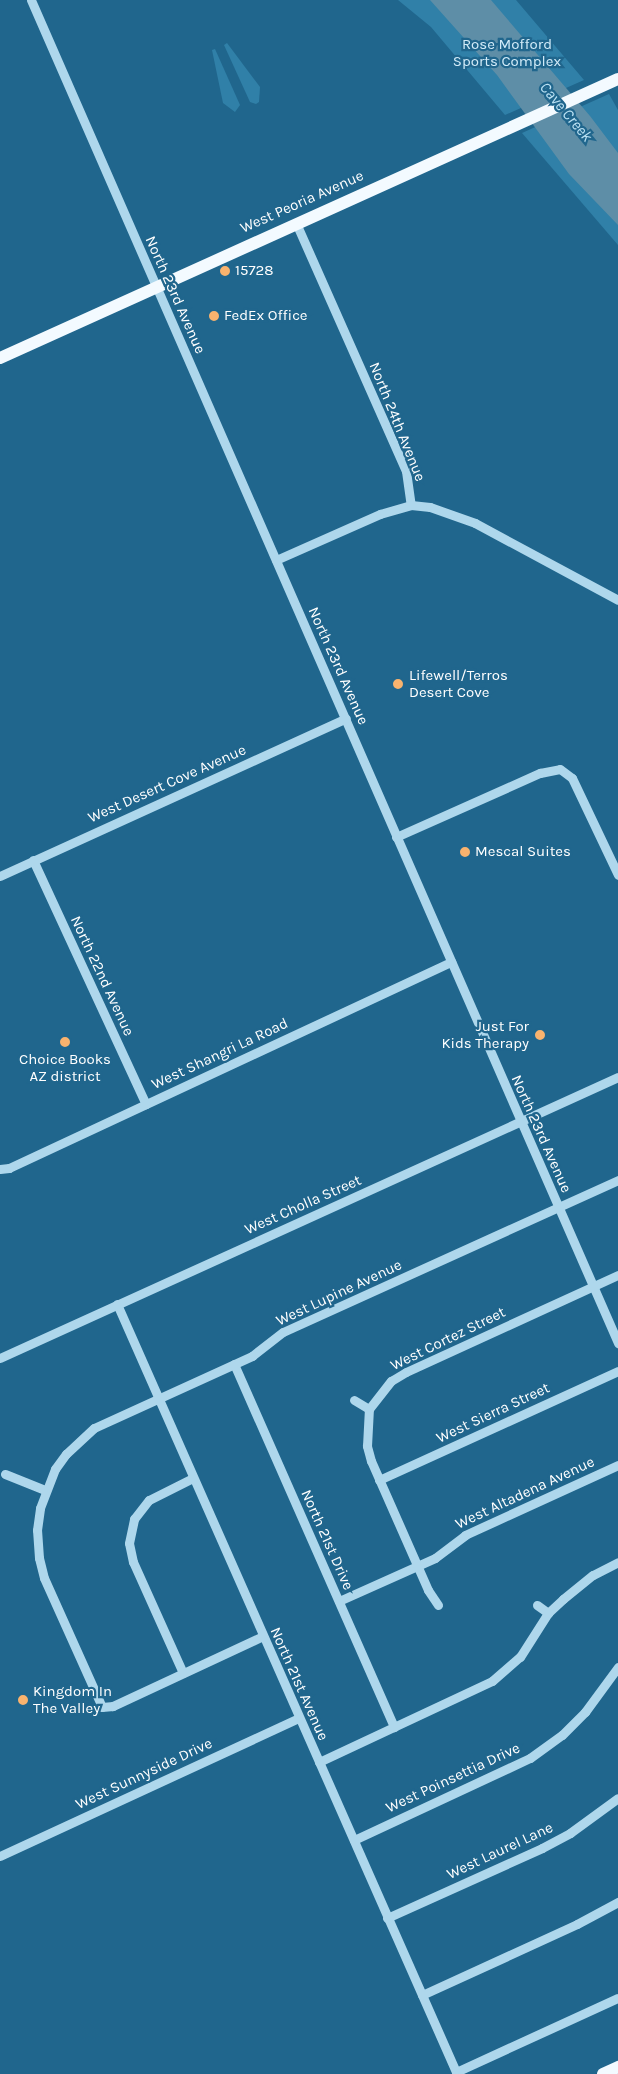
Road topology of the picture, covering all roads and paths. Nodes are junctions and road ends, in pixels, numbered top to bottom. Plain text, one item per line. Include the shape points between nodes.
1 (30, 0) edge
2 (618, 79) edge
3 (296, 223) junction
4 (156, 286) junction
5 (0, 358) edge
6 (412, 505) junction
7 (276, 560) junction
8 (618, 600) edge
9 (346, 718) junction
10 (396, 837) junction
11 (33, 860) junction
12 (618, 875) edge
13 (0, 876) edge
14 (451, 962) junction
15 (618, 1077) edge
16 (146, 1104) junction
17 (521, 1122) junction
18 (0, 1169) edge
19 (618, 1180) edge
20 (558, 1207) junction
21 (618, 1275) edge
22 (592, 1286) junction
23 (117, 1304) junction
24 (618, 1343) edge
25 (0, 1358) edge
26 (234, 1364) junction
27 (618, 1371) edge
28 (158, 1398) junction
29 (354, 1400) dead end
30 (369, 1409) junction
31 (618, 1465) edge
32 (5, 1474) dead end
33 (193, 1478) junction
34 (379, 1480) junction
35 (45, 1490) junction
36 (618, 1562) edge
37 (417, 1566) junction
38 (338, 1601) junction
39 (438, 1605) dead end
40 (537, 1605) dead end
41 (548, 1613) junction
42 (263, 1636) junction
43 (618, 1667) edge
44 (183, 1673) junction
45 (299, 1718) junction
46 (394, 1727) junction
47 (319, 1762) junction
48 (618, 1798) edge
49 (354, 1840) junction
50 (0, 1856) edge
51 (618, 1902) edge
52 (387, 1918) junction
53 (422, 1995) junction
54 (618, 1998) edge
55 (618, 2067) edge
56 (456, 2073) edge
57 (603, 2074) edge

1 - 4 street, North 23rd Avenue
2 - 3 main road, West Peoria Avenue
3 - 4 main road, West Peoria Avenue
3 - 6 street, North 24th Avenue via 406,471
4 - 5 main road, West Peoria Avenue
4 - 7 street, North 23rd Avenue
6 - 7 street via 380,514
6 - 8 street, North 24th Avenue via 450,512 475,523
7 - 9 street, North 23rd Avenue
9 - 10 street, North 23rd Avenue
9 - 11 street, West Desert Cove Avenue
10 - 12 street via 540,773 560,769 568,772 578,787
10 - 14 street, North 23rd Avenue
11 - 13 street, West Desert Cove Avenue
11 - 16 street, North 22nd Avenue
14 - 16 street, West Shangri La Road
14 - 17 street, North 23rd Avenue
15 - 17 street, West Cholla Street
16 - 18 street, West Shangri La Road
17 - 20 street, North 23rd Avenue
17 - 23 street, West Cholla Street
19 - 20 street, West Lupine Avenue
20 - 22 street, North 23rd Avenue
20 - 26 street, West Lupine Avenue via 283,1332 252,1356
21 - 22 street, West Cortez Street
22 - 24 street, North 23rd Avenue
22 - 30 street, West Cortez Street via 406,1372 391,1381
23 - 25 street, West Cholla Street
23 - 28 street, North 21st Avenue
26 - 28 street, West Lupine Avenue
26 - 38 street, North 21st Drive
27 - 34 street, West Sierra Street
28 - 33 street, North 21st Avenue
28 - 35 street, West Lupine Avenue via 107,1421 83,1437 55,1469
29 - 30 street
30 - 34 street via 367,1446
31 - 37 street, West Altadena Avenue via 464,1535 443,1552
32 - 35 street
33 - 42 street, North 21st Avenue
33 - 44 street via 149,1500 134,1519 129,1552
34 - 37 street
35 - 44 street, West Lupine Avenue via 37,1530 44,1578 102,1707 112,1706
36 - 41 street via 582,1582
37 - 38 street, West Altadena Avenue
37 - 39 street
38 - 46 street, North 21st Drive
40 - 41 street
41 - 46 street via 520,1657 492,1681
42 - 44 street
42 - 45 street, North 21st Avenue
43 - 49 street, West Poinsettia Drive via 585,1712 562,1736 530,1758
45 - 47 street, North 21st Avenue
45 - 50 street, West Sunnyside Drive
46 - 47 street
47 - 49 street, North 21st Avenue
48 - 52 street, West Laurel Lane via 570,1833 542,1848
49 - 52 street, North 21st Avenue
51 - 53 street
52 - 53 street, North 21st Avenue
53 - 56 street, North 21st Avenue
54 - 56 street
55 - 57 main road

